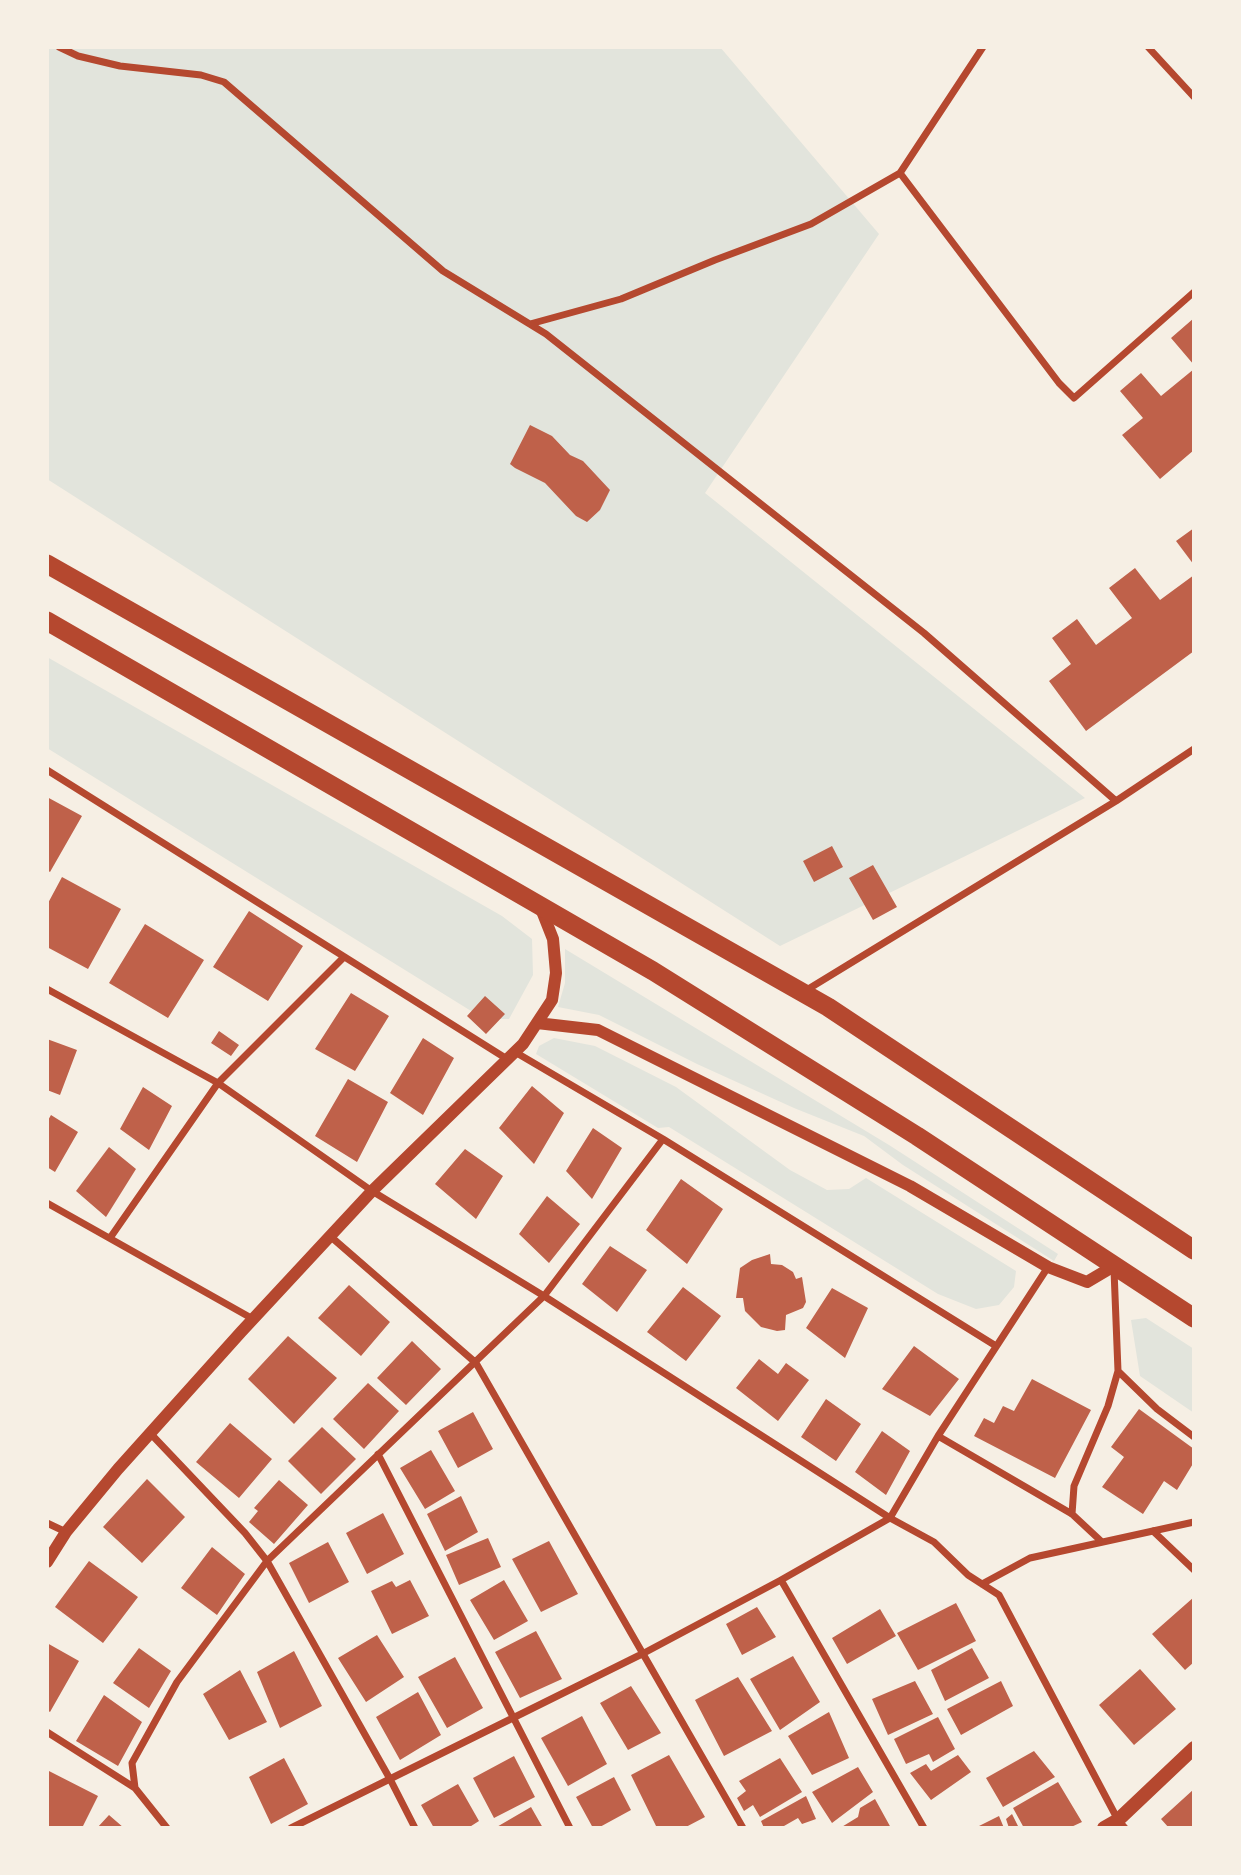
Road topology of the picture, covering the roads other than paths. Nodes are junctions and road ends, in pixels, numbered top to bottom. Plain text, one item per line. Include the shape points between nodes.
1 (59, 47) edge
2 (983, 47) edge
3 (1149, 47) edge
4 (1194, 97) edge
5 (900, 173) junction
6 (1194, 292) edge
7 (530, 324) junction
8 (47, 564) edge
9 (47, 621) edge
10 (1194, 749) edge
11 (47, 769) edge
12 (1116, 801) junction
13 (539, 906) junction
14 (344, 957) junction
15 (47, 989) edge
16 (802, 993) junction
17 (537, 1023) junction
18 (511, 1056) junction
19 (218, 1083) junction
20 (663, 1139) junction
21 (372, 1191) junction
22 (47, 1203) edge
23 (330, 1236) junction
24 (110, 1238) junction
25 (1194, 1250) edge
26 (1114, 1266) junction
27 (1048, 1267) junction
28 (544, 1296) junction
29 (1194, 1318) edge
30 (253, 1319) junction
31 (996, 1346) junction
32 (476, 1363) junction
33 (1118, 1371) junction
34 (150, 1433) junction
35 (937, 1436) junction
36 (1194, 1437) edge
37 (378, 1454) junction
38 (1072, 1514) junction
39 (890, 1518) junction
40 (1194, 1522) edge
41 (47, 1523) edge
42 (1153, 1531) junction
43 (66, 1532) junction
44 (1102, 1542) junction
45 (267, 1561) junction
46 (47, 1562) edge
47 (1194, 1570) edge
48 (781, 1580) junction
49 (982, 1584) junction
50 (644, 1653) junction
51 (514, 1719) junction
52 (47, 1732) edge
53 (1194, 1748) edge
54 (390, 1779) junction
55 (135, 1788) junction
56 (1121, 1824) edge
57 (167, 1828) edge
58 (291, 1828) edge
59 (415, 1828) edge
60 (570, 1828) edge
61 (743, 1828) edge
62 (925, 1828) edge
63 (1104, 1828) edge

1 - 7 street via 120,66 224,82 443,271
2 - 5 street
3 - 4 street
5 - 6 street via 1074,398
5 - 7 street via 811,224 621,299
7 - 12 street via 924,632
8 - 16 highway
9 - 13 highway
10 - 12 street
11 - 14 street
12 - 16 street
13 - 17 street via 553,939 556,973 552,1000
13 - 26 highway via 653,971
14 - 18 street
14 - 19 street
15 - 19 street
16 - 25 highway
17 - 18 street
17 - 27 street via 598,1030 909,1186
18 - 20 street
18 - 21 street
19 - 21 street
19 - 24 street
20 - 28 street
20 - 31 street
21 - 23 street
21 - 28 street
22 - 24 street
23 - 30 street
23 - 32 street
24 - 30 street
26 - 27 street via 1087,1282
26 - 29 highway
26 - 33 street
27 - 31 street
28 - 32 street
28 - 39 street
30 - 34 street
31 - 35 street
32 - 37 street
32 - 50 street
33 - 36 street
33 - 38 street via 1074,1486
34 - 43 street
34 - 45 street
35 - 38 street
35 - 39 street
37 - 45 street
37 - 51 street
38 - 44 street
39 - 48 street
39 - 49 street via 934,1542
40 - 42 street
41 - 43 street
42 - 44 street
42 - 47 street
43 - 46 street
44 - 49 street via 1030,1559
45 - 54 street
45 - 55 street via 177,1682 132,1763
48 - 50 street
48 - 62 street
49 - 56 street via 999,1595
50 - 51 street
50 - 61 street
51 - 54 street
51 - 60 street
52 - 55 street
53 - 56 main road
54 - 58 street
54 - 59 street
55 - 57 street
56 - 63 main road

